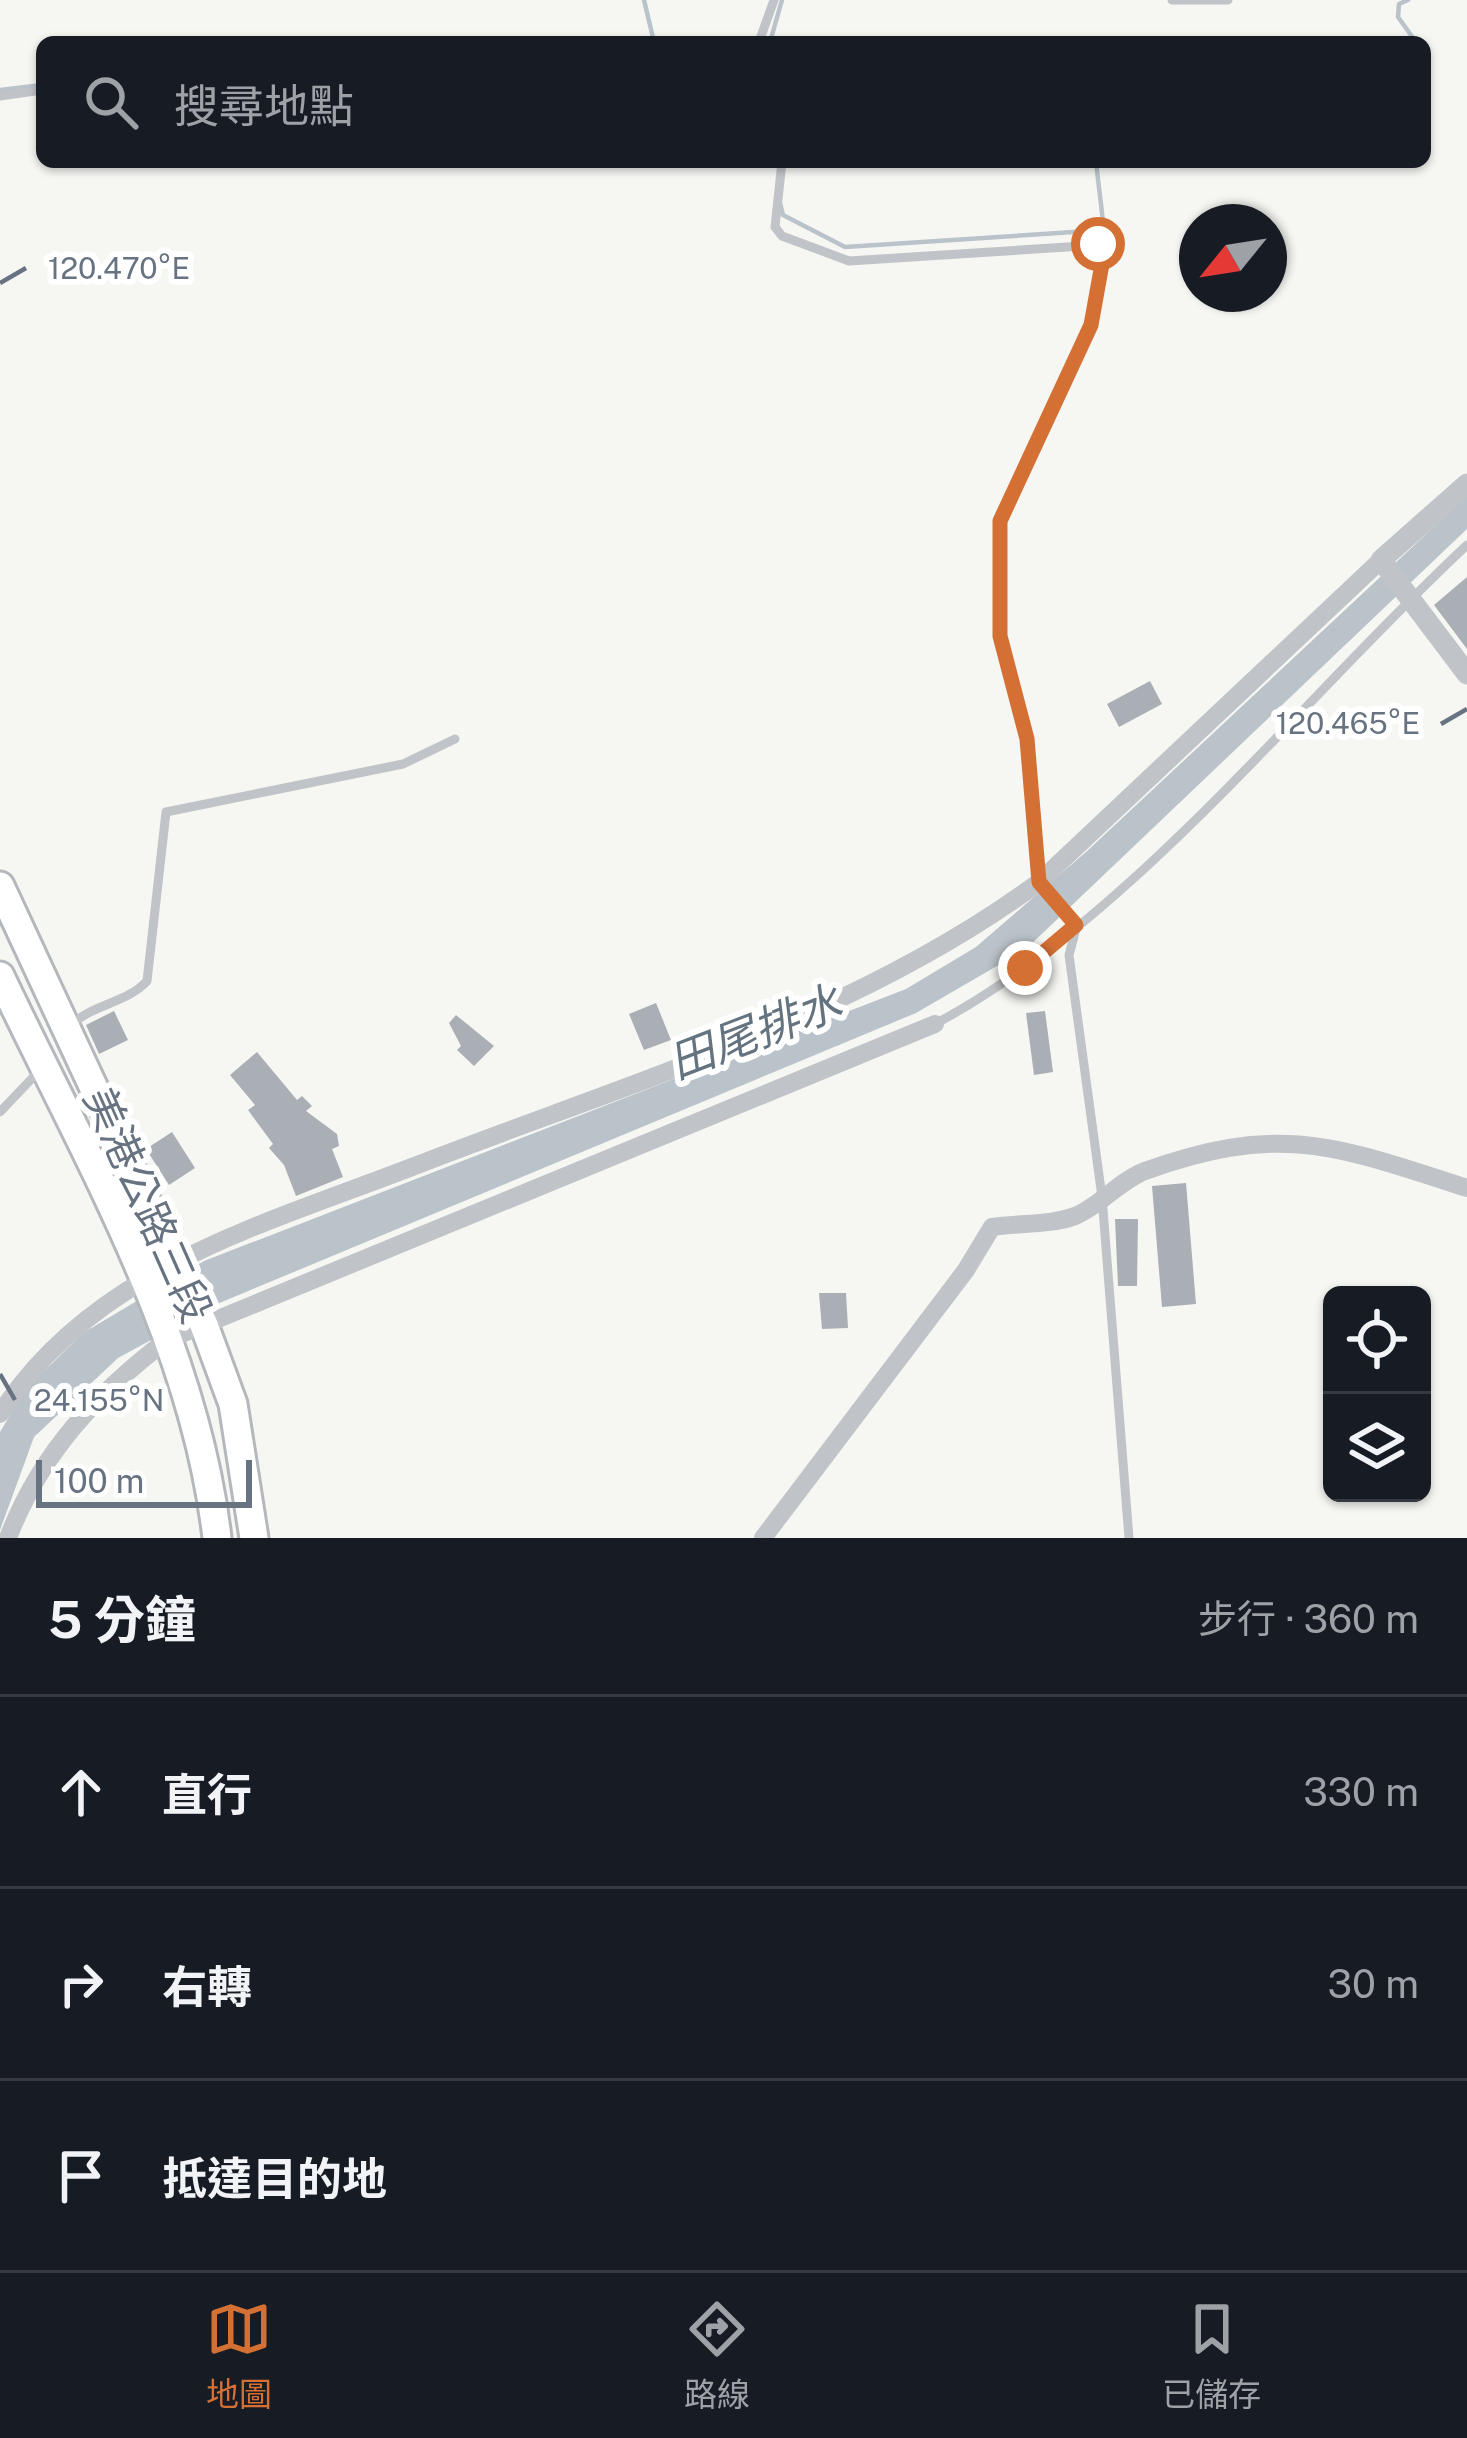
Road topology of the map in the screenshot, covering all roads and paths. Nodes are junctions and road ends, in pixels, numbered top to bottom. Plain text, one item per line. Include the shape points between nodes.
1 (774, 0) edge
2 (1172, 0) edge
3 (1228, 0) edge
4 (761, 36) edge
5 (36, 91) edge
6 (0, 96) edge
7 (781, 168) edge
8 (1467, 484) edge
9 (1467, 545) edge
10 (1381, 560) junction
11 (1412, 596) junction
12 (1467, 674) edge
13 (455, 740) dead end
14 (1039, 882) junction
15 (0, 886) edge
16 (1076, 925) junction
17 (0, 976) edge
18 (935, 1024) joint
19 (67, 1029) junction
20 (43, 1067) junction
21 (0, 1112) edge
22 (1467, 1188) edge
23 (1102, 1197) junction
24 (177, 1259) junction
25 (143, 1277) junction
26 (204, 1325) junction
27 (167, 1340) junction
28 (0, 1414) edge
29 (8, 1538) edge
30 (218, 1538) edge
31 (254, 1538) edge
32 (763, 1538) edge
33 (1129, 1538) edge

1 - 4 lane
2 - 3 lane
5 - 6 lane
7 - 14 lane via 775,227 849,261 1098,244 1091,325 1000,521 1000,636 1027,739
8 - 10 street
9 - 11 lane
10 - 11 street
10 - 14 street
11 - 12 street
11 - 16 lane
13 - 19 lane via 403,764 166,812 147,981 86,1010
14 - 16 lane
14 - 24 street via 925,959 794,1017
15 - 19 main road, 美港公路三段
16 - 18 lane via 988,995
16 - 23 lane via 1069,955
17 - 20 main road, 美港公路三段
18 - 26 street
19 - 24 main road, 美港公路三段
20 - 21 lane
20 - 25 main road, 美港公路三段
22 - 23 street via 1299,1141 1233,1144 1139,1173
23 - 32 street via 1074,1216 992,1227
23 - 33 lane
24 - 25 street
24 - 26 main road, 美港公路三段
25 - 27 main road, 美港公路三段
25 - 28 street via 49,1353
26 - 27 street
26 - 31 main road, 美港公路三段 via 233,1404
27 - 29 street via 97,1398 45,1460
27 - 30 main road, 美港公路三段 via 195,1417

